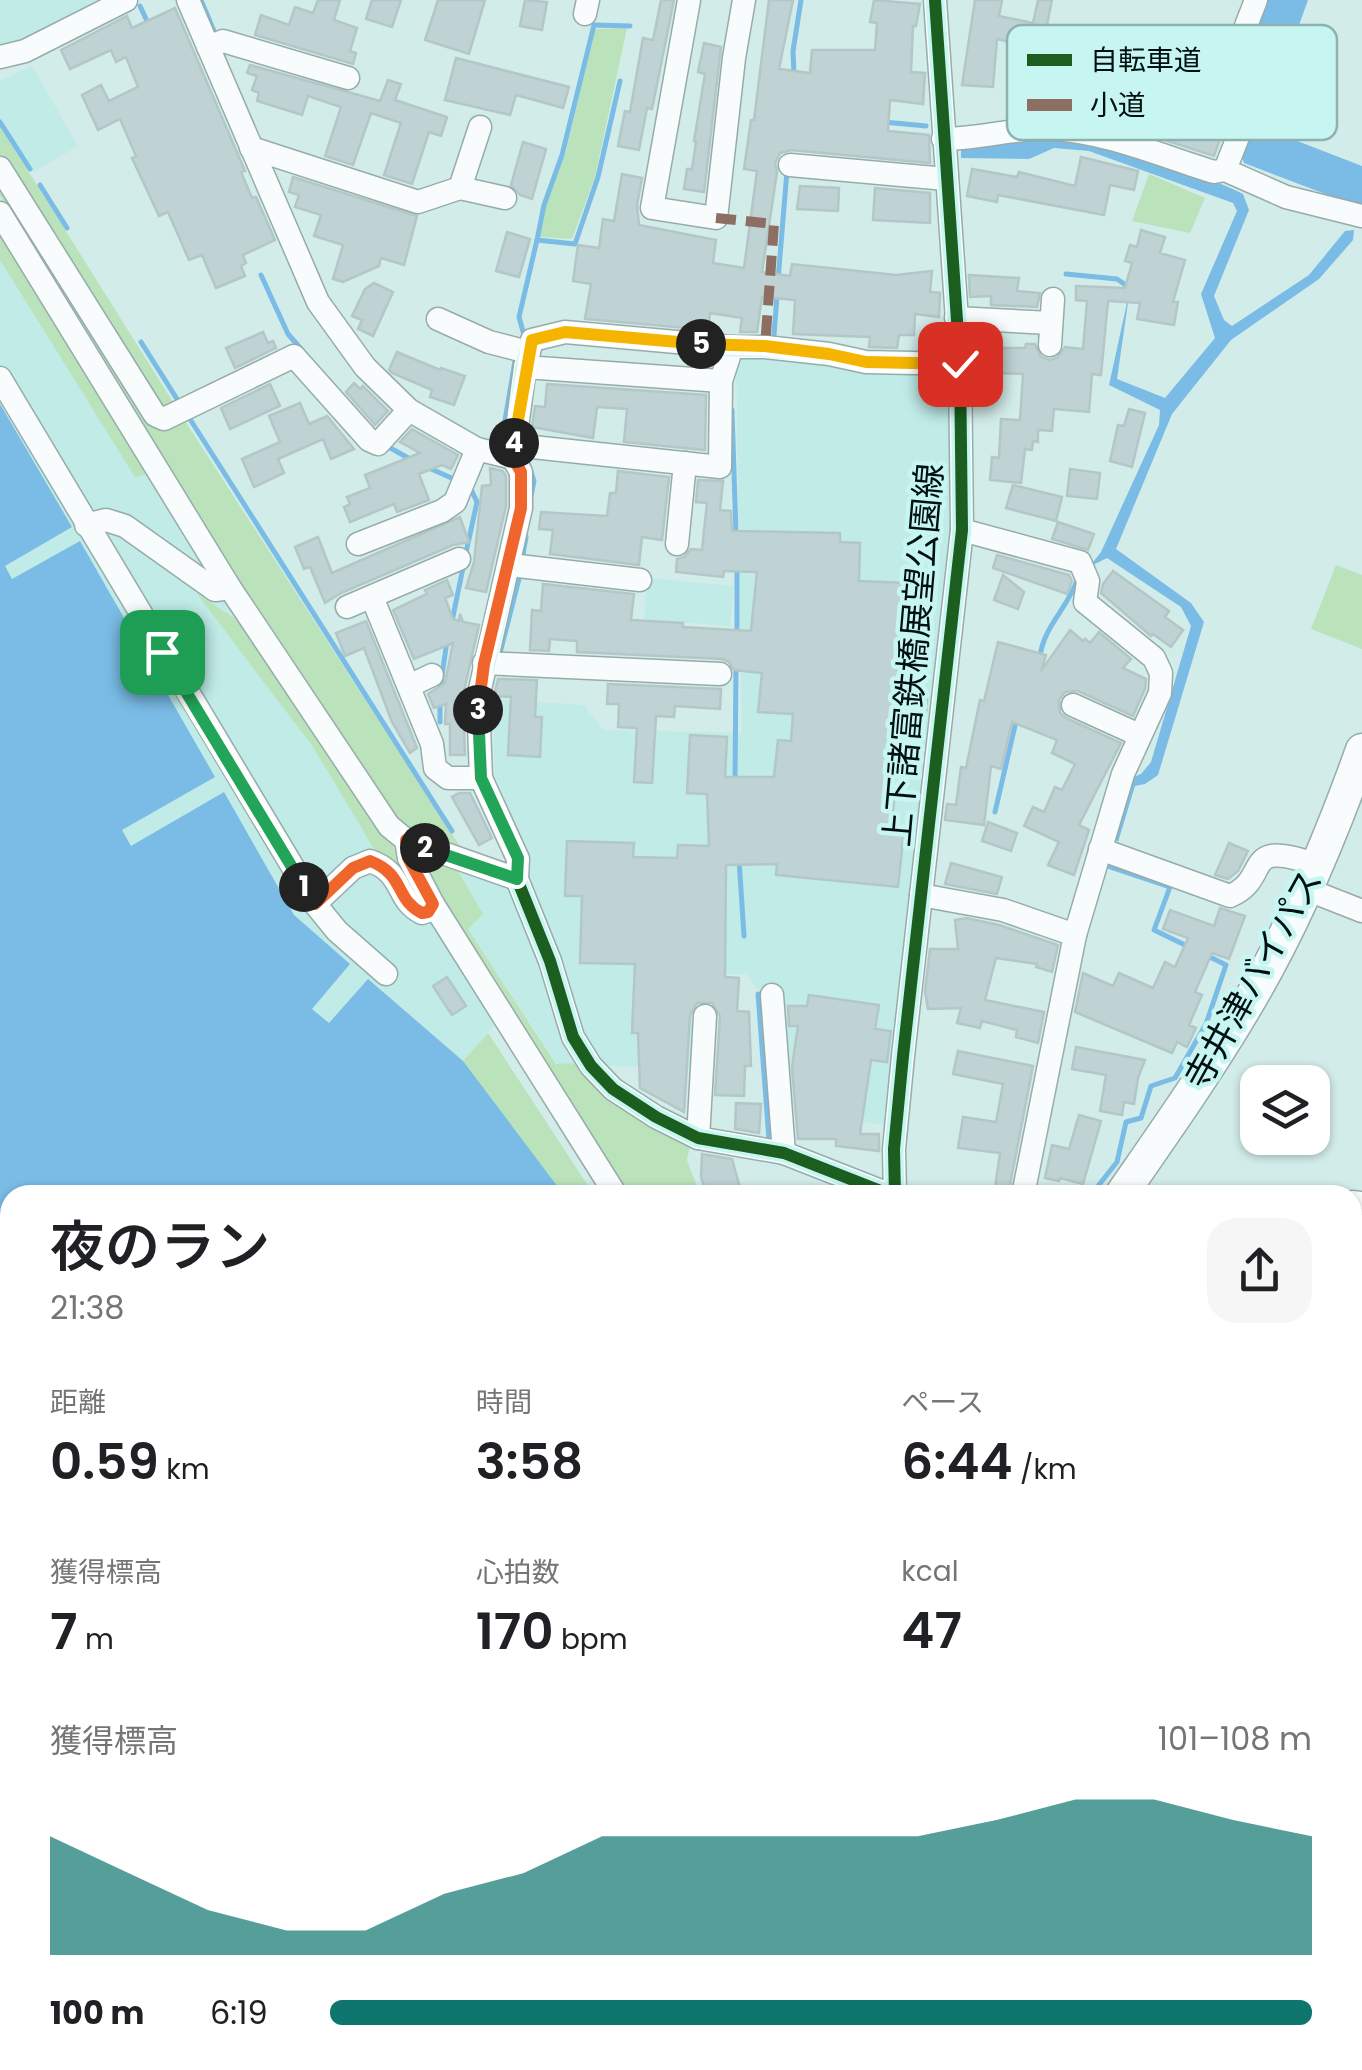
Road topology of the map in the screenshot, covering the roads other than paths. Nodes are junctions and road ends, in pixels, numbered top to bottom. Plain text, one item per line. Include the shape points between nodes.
1 (126, 0) edge
2 (188, 0) edge
3 (689, 0) edge
4 (744, 0) edge
5 (935, 0) edge
6 (1256, 0) edge
7 (1246, 25) edge
8 (216, 44) junction
9 (0, 57) edge
10 (348, 78) dead end
11 (480, 126) dead end
12 (1007, 133) edge
13 (944, 139) junction
14 (1107, 140) edge
15 (1237, 140) edge
16 (260, 150) junction
17 (790, 166) dead end
18 (0, 168) edge
19 (1225, 170) junction
20 (946, 179) junction
21 (460, 188) junction
22 (505, 198) dead end
23 (0, 213) edge
24 (1356, 214) edge
25 (1053, 299) dead end
26 (956, 318) junction
27 (438, 319) dead end
28 (732, 347) junction
29 (522, 355) junction
30 (960, 364) junction
31 (0, 378) edge
32 (721, 381) junction
33 (409, 410) junction
34 (477, 450) junction
35 (514, 452) junction
36 (686, 463) junction
37 (86, 526) junction
38 (962, 530) junction
39 (358, 544) dead end
40 (677, 544) dead end
41 (458, 560) dead end
42 (519, 566) junction
43 (640, 580) dead end
44 (230, 588) junction
45 (372, 596) junction
46 (346, 607) dead end
47 (492, 664) junction
48 (720, 674) dead end
49 (432, 676) dead end
50 (408, 686) junction
51 (1073, 704) dead end
52 (1139, 734) junction
53 (1362, 750) edge
54 (481, 778) junction
55 (406, 840) junction
56 (1111, 854) junction
57 (1312, 877) junction
58 (517, 879) junction
59 (922, 895) junction
60 (315, 904) junction
61 (433, 904) junction
62 (1362, 911) edge
63 (1075, 935) junction
64 (386, 974) dead end
65 (772, 995) dead end
66 (705, 1016) dead end
67 (698, 1138) junction
68 (784, 1153) junction
69 (610, 1185) edge
70 (867, 1185) edge
71 (893, 1185) edge
72 (1025, 1185) edge
73 (1128, 1185) edge

1 - 9 street
2 - 8 street
3 - 4 street via 652,208 716,218
5 - 13 street, 上下諸富鉄橋展望公園線
6 - 7 street
8 - 10 street
8 - 16 street
11 - 21 street
12 - 13 street
13 - 20 street, 上下諸富鉄橋展望公園線
14 - 19 street
15 - 19 street
16 - 21 street via 418,202
16 - 33 street via 318,302 365,367
17 - 20 street
18 - 33 street via 155,416 164,419 294,356 368,440 382,441
19 - 24 street via 1286,197
20 - 26 street, 上下諸富鉄橋展望公園線
21 - 22 street
23 - 44 street
25 - 26 street via 1051,334
26 - 30 street, 上下諸富鉄橋展望公園線
27 - 29 street
28 - 29 street via 565,332 532,340
28 - 30 street
28 - 32 street
29 - 32 street
29 - 35 street
30 - 38 street, 上下諸富鉄橋展望公園線
31 - 37 street
32 - 36 street via 720,467
33 - 34 street
34 - 35 street
34 - 39 street via 455,502
35 - 36 street
35 - 42 street via 521,472
36 - 40 street
37 - 44 street via 106,520 125,526 215,590
37 - 60 street
38 - 52 street via 1080,562 1088,581 1085,602 1154,658 1162,673 1160,693
38 - 59 street, 上下諸富鉄橋展望公園線
41 - 45 street
42 - 43 street
42 - 47 street
44 - 55 street via 390,826
45 - 46 street
45 - 50 street
47 - 48 street
47 - 54 street via 478,698
49 - 50 street
50 - 54 street via 435,768 448,778
51 - 52 street
52 - 56 street via 1123,774
53 - 57 highway, 寺井津バイパス
54 - 58 street via 518,858
55 - 58 street
55 - 61 street via 408,858
56 - 57 street via 1230,896 1268,856 1280,854
56 - 63 street
57 - 62 street
57 - 73 highway, 寺井津バイパス via 1244,1010
58 - 67 street via 573,1036 591,1066 613,1089
59 - 63 street via 1003,910
59 - 71 street, 上下諸富鉄橋展望公園線
60 - 61 street via 370,861 393,873 411,908 422,913
60 - 64 street
61 - 69 street
63 - 72 street
65 - 68 street
66 - 67 street
67 - 68 street
68 - 70 street

